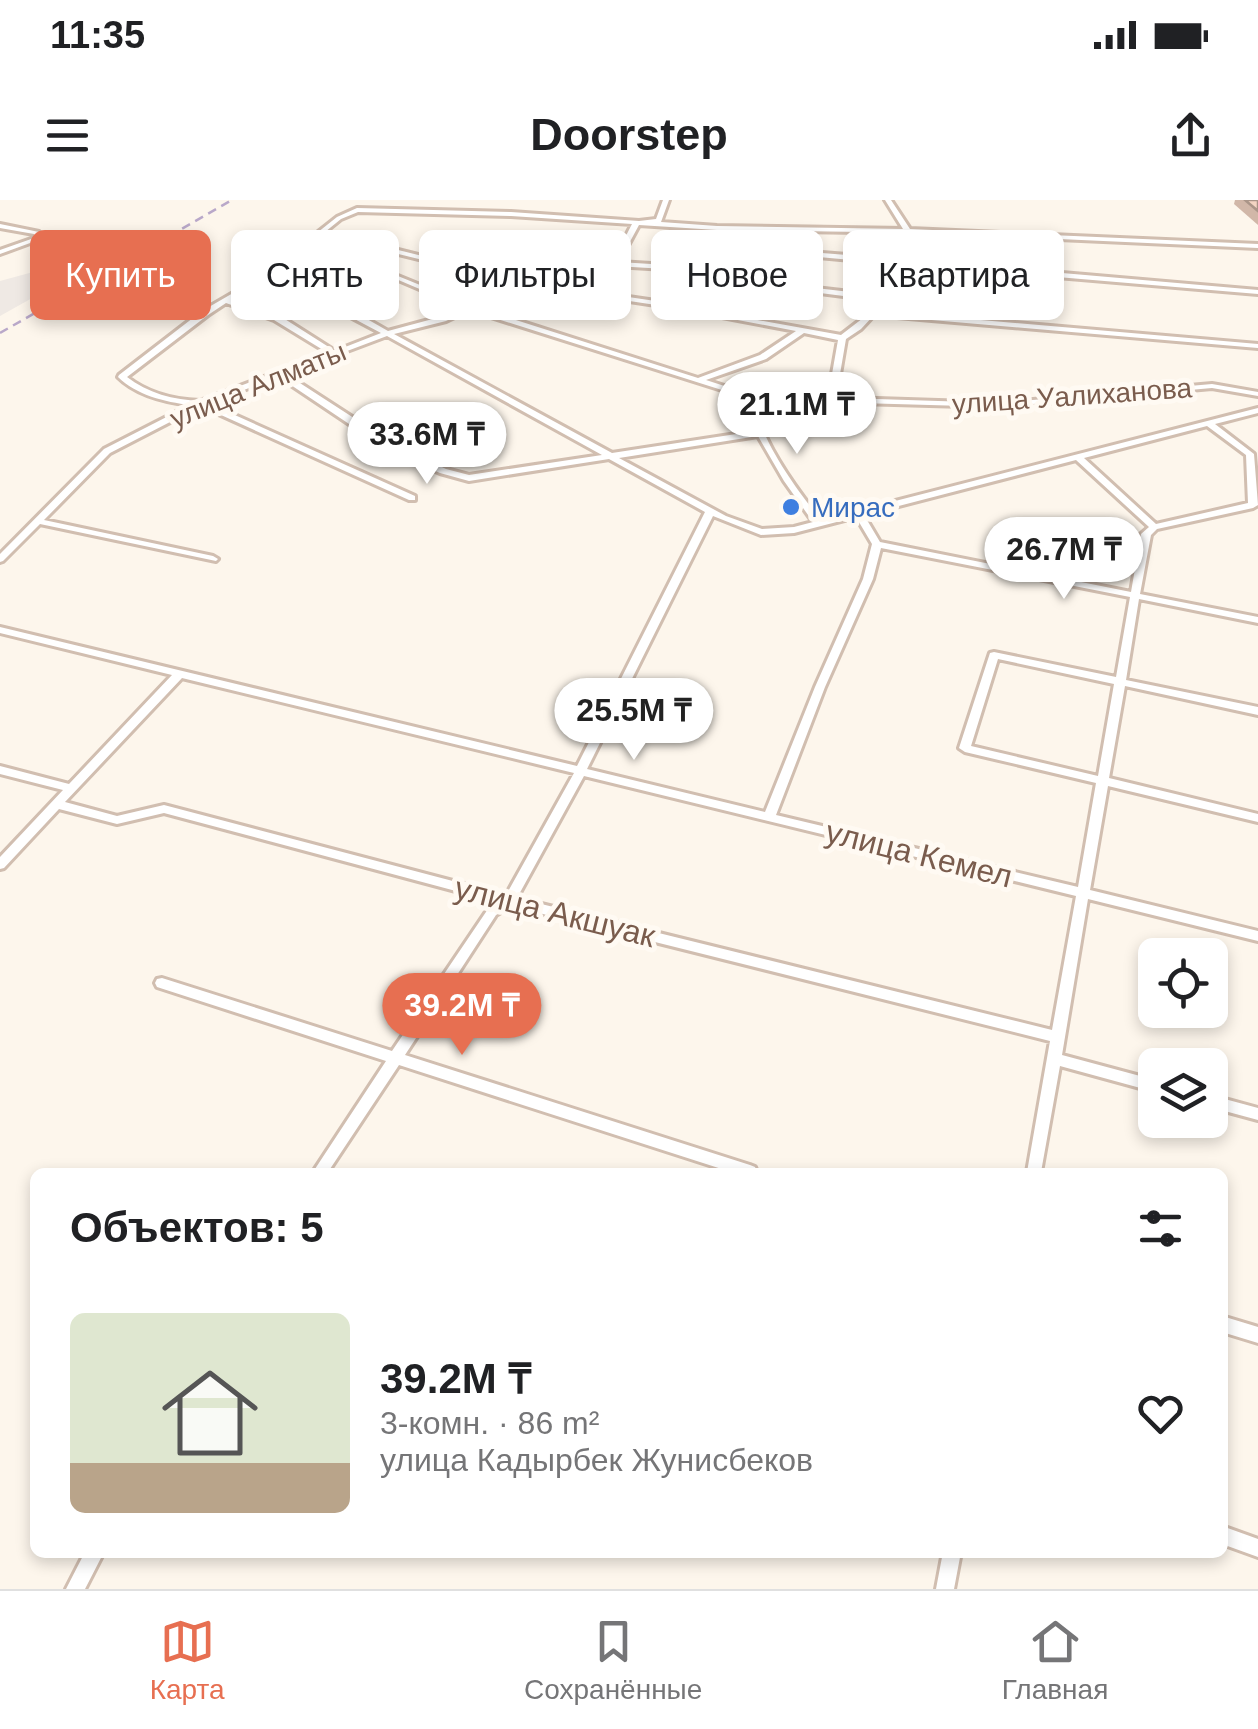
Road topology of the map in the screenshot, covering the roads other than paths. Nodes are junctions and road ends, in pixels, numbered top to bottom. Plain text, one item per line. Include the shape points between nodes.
1 (411, 200) edge
2 (666, 200) edge
3 (888, 200) edge
4 (405, 210) junction
5 (636, 223) junction
6 (0, 226) edge
7 (324, 230) edge
8 (907, 230) edge
9 (843, 231) edge
10 (631, 232) edge
11 (1064, 236) edge
12 (1258, 246) edge
13 (0, 252) edge
14 (1064, 275) edge
15 (1258, 292) edge
16 (231, 298) edge
17 (226, 301) junction
18 (361, 320) edge
19 (431, 320) edge
20 (509, 320) edge
21 (753, 320) edge
22 (868, 320) edge
23 (955, 320) edge
24 (803, 330) junction
25 (389, 333) junction
26 (842, 338) junction
27 (1258, 346) edge
28 (334, 354) junction
29 (279, 373) junction
30 (701, 379) junction
31 (1258, 394) edge
32 (750, 396) junction
33 (803, 397) junction
34 (201, 403) junction
35 (1258, 410) edge
36 (1208, 422) junction
37 (762, 433) junction
38 (605, 454) junction
39 (1078, 457) junction
40 (412, 498) dead end
41 (710, 512) junction
42 (858, 512) junction
43 (37, 520) junction
44 (818, 523) junction
45 (1154, 527) junction
46 (877, 544) junction
47 (0, 559) edge
48 (213, 560) dead end
49 (1136, 596) junction
50 (1258, 620) edge
51 (0, 630) edge
52 (179, 674) junction
53 (1120, 681) junction
54 (1258, 711) edge
55 (0, 770) edge
56 (580, 772) junction
57 (1103, 781) junction
58 (68, 788) junction
59 (56, 804) junction
60 (769, 818) junction
61 (1258, 818) edge
62 (0, 865) edge
63 (1082, 894) junction
64 (509, 901) junction
65 (1258, 936) edge
66 (162, 983) dead end
67 (1056, 1037) junction
68 (1056, 1059) junction
69 (394, 1060) junction
70 (1138, 1081) edge
71 (1228, 1106) edge
72 (1258, 1114) edge
73 (323, 1168) edge
74 (737, 1168) edge
75 (1035, 1168) edge
76 (1228, 1326) edge
77 (1258, 1335) edge
78 (1228, 1537) edge
79 (1258, 1548) edge
80 (92, 1558) edge
81 (951, 1558) edge
82 (74, 1589) edge
83 (945, 1589) edge

1 - 4 street
2 - 5 street via 659,221
3 - 8 street
4 - 5 street
4 - 7 street via 348,212
5 - 9 street
5 - 10 street
6 - 13 street via 37,233 38,239
11 - 12 street
14 - 15 street
16 - 17 street
17 - 28 street via 277,318
17 - 34 street via 121,379
18 - 25 street
19 - 25 street, улица Алматы
20 - 30 street, улица Уалиханова
21 - 24 street
22 - 26 street
23 - 27 street
24 - 26 street
24 - 30 street via 763,357
25 - 28 street, улица Алматы
25 - 38 street
26 - 33 street via 829,390
28 - 29 street, улица Алматы
29 - 34 street, улица Алматы
29 - 38 street via 441,472 495,477
30 - 32 street, улица Уалиханова
31 - 33 street, улица Уалиханова via 1212,386 1000,405
32 - 33 street, улица Уалиханова
32 - 37 street
34 - 40 street
34 - 43 street, улица Алматы via 106,451
35 - 36 street
36 - 39 street
36 - 45 street via 1250,454 1253,505
37 - 38 street
37 - 44 street
38 - 41 street
39 - 42 street
39 - 45 street
41 - 44 street via 761,532
41 - 56 street
42 - 44 street
42 - 46 street
43 - 47 street, улица Алматы
43 - 48 street
45 - 49 street via 1146,534
46 - 49 street
46 - 60 street
49 - 50 street
49 - 53 street
51 - 52 street, улица Кемел
52 - 56 street, улица Кемел
52 - 58 street
53 - 54 street
53 - 57 street
53 - 57 street via 994,655 965,748
55 - 58 street
56 - 60 street, улица Кемел
56 - 64 street
57 - 61 street
57 - 63 street
58 - 59 street
59 - 62 street
59 - 64 street, улица Акшуак via 117,820 164,809
60 - 63 street, улица Кемел
63 - 65 street, улица Кемел
63 - 67 street
64 - 67 street, улица Акшуак
64 - 69 street via 492,912
66 - 69 street
67 - 68 street
68 - 70 street
68 - 75 street
69 - 73 street
69 - 74 street
71 - 72 street
76 - 77 street
78 - 79 street
80 - 82 street
81 - 83 street

